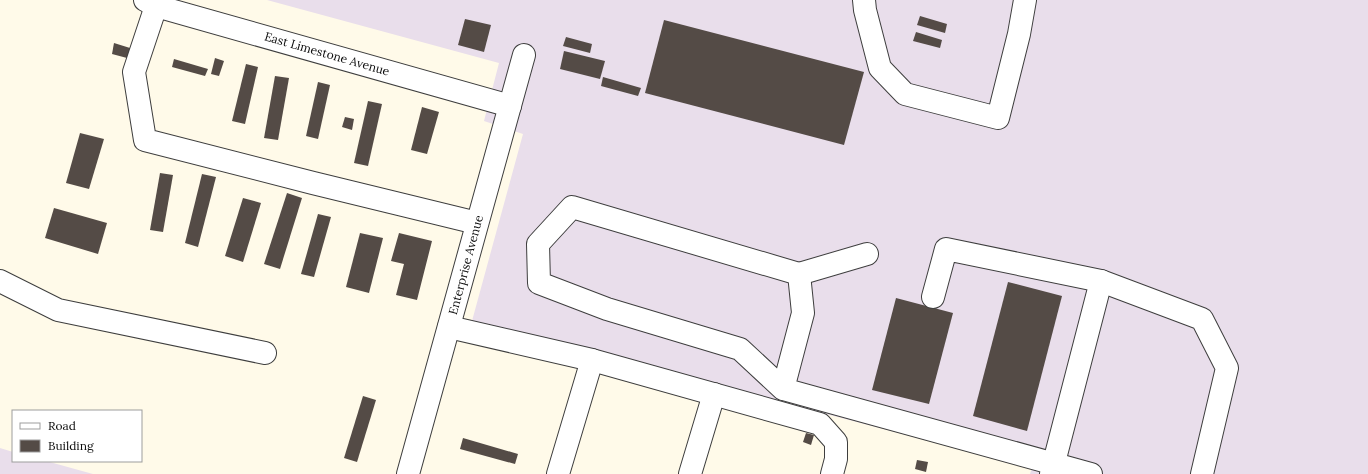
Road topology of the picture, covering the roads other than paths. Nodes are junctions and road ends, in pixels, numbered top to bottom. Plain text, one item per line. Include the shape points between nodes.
1 (864, 0) edge
2 (1025, 0) edge
3 (150, 3) edge
4 (524, 55) dead end
5 (510, 106) junction
6 (477, 223) junction
7 (867, 254) dead end
8 (799, 274) junction
9 (0, 281) edge
10 (1101, 281) junction
11 (933, 297) dead end
12 (449, 328) junction
13 (266, 353) dead end
14 (592, 360) junction
15 (783, 389) junction
16 (714, 394) junction
17 (1052, 469) edge
18 (408, 474) edge
19 (558, 474) edge
20 (690, 474) edge
21 (832, 474) edge
22 (1091, 474) edge
23 (1202, 474) edge

1 - 2 street via 880,68 905,94 998,118
3 - 5 street, East Limestone Avenue
3 - 6 street via 134,72 145,140
4 - 5 street, Enterprise Avenue
5 - 6 street, Enterprise Avenue
6 - 12 street, Enterprise Avenue
7 - 8 street
8 - 15 street via 803,313
8 - 15 street via 572,206 538,244 538,283 607,309 740,349
9 - 13 street via 58,310
10 - 11 street via 946,249
10 - 17 street
10 - 23 street via 1202,319 1227,368
12 - 14 street
12 - 18 street, Enterprise Avenue
14 - 16 street
14 - 19 street
15 - 17 street
16 - 20 street
16 - 21 street via 820,424 836,442 836,459
17 - 22 street

